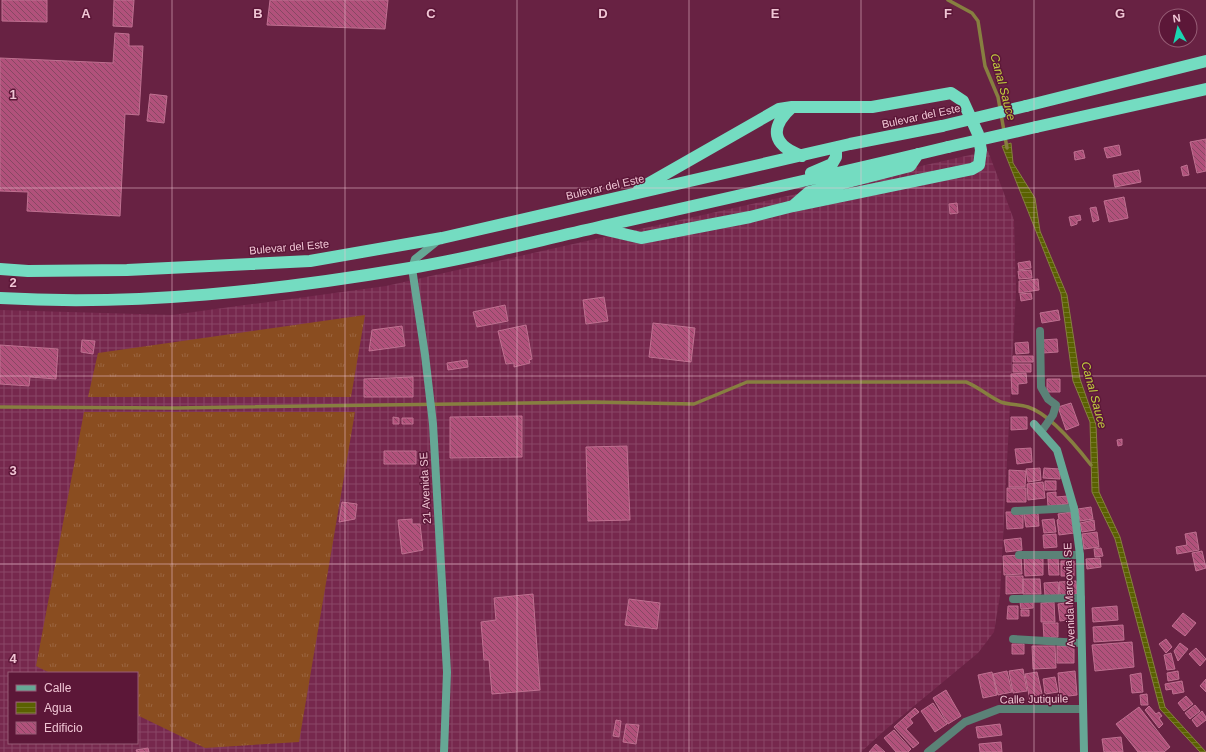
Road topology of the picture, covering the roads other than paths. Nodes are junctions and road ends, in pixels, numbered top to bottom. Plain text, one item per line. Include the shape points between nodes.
1 (1206, 60) edge
2 (1206, 89) edge
3 (792, 107) junction
4 (836, 148) junction
5 (918, 154) junction
6 (802, 156) junction
7 (628, 195) junction
8 (694, 206) junction
9 (793, 206) junction
10 (596, 228) junction
11 (442, 238) junction
12 (412, 268) junction
13 (0, 269) edge
14 (0, 298) edge
15 (1040, 331) dead end
16 (1034, 424) dead end
17 (1043, 429) junction
18 (1074, 508) junction
19 (1014, 511) dead end
20 (1019, 555) dead end
21 (1080, 555) junction
22 (1081, 598) junction
23 (1013, 599) dead end
24 (1013, 639) dead end
25 (1081, 643) junction
26 (1082, 709) junction
27 (444, 752) edge
28 (928, 752) edge
29 (1084, 752) edge

1 - 4 highway, Bulevar del Este, bridge via 1123,83
2 - 5 highway, bridge
3 - 6 highway via 782,116 776,129 778,138 787,150
3 - 7 highway via 779,110
3 - 9 highway via 872,107 951,93 963,101 978,134 981,150 979,165 972,169
4 - 6 highway, Bulevar del Este
4 - 8 highway via 835,160 829,166 732,192
5 - 8 highway via 746,196
5 - 9 highway via 910,166 809,192
6 - 7 highway, Bulevar del Este
7 - 11 highway, Bulevar del Este
8 - 10 highway
9 - 10 highway via 641,238
10 - 12 highway
11 - 12 street via 415,260
11 - 13 highway, Bulevar del Este via 310,261 127,270
12 - 14 highway via 269,289 154,298
12 - 27 street, 21 Avenida SE via 432,424 447,672
15 - 17 street via 1041,386 1048,399 1056,405 1053,415
16 - 17 street, Avenida Marcovia SE
17 - 18 street, Avenida Marcovia SE via 1057,450
18 - 19 street
18 - 21 street, Avenida Marcovia SE
20 - 21 street
21 - 22 street, Avenida Marcovia SE
22 - 23 street
22 - 25 street, Avenida Marcovia SE
24 - 25 street
25 - 26 street, Avenida Marcovia SE
26 - 28 street, Calle Jutiquile via 999,709 965,722
26 - 29 street, Avenida Marcovia SE

